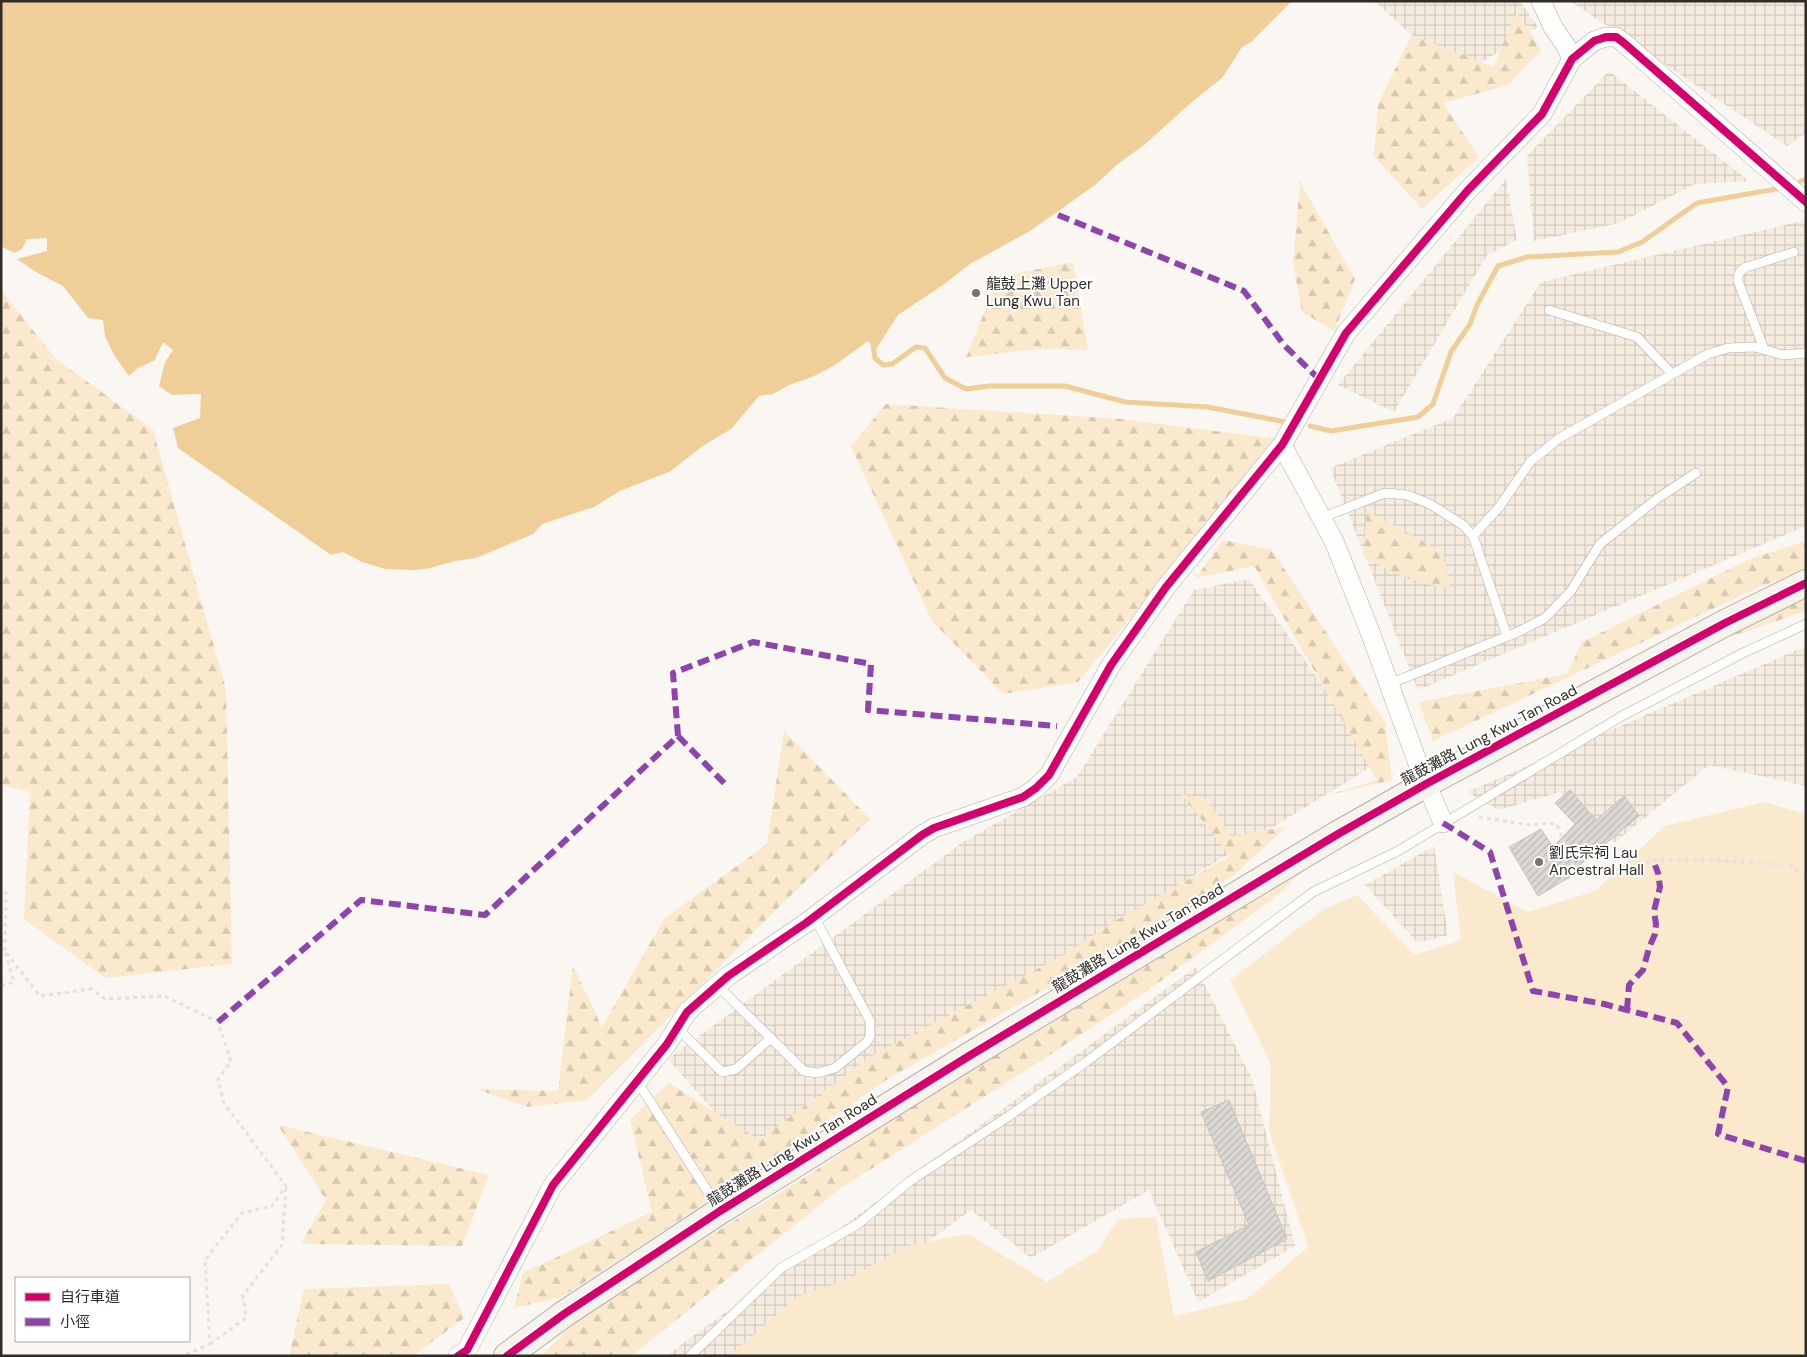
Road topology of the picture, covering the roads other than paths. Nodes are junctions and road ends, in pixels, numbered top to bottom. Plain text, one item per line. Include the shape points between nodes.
1 (1541, 1) edge
2 (1572, 59) junction
3 (1806, 202) edge
4 (1794, 252) dead end
5 (1549, 310) dead end
6 (1764, 349) junction
7 (1806, 353) edge
8 (1672, 374) junction
9 (1282, 445) junction
10 (1696, 473) dead end
11 (1321, 518) junction
12 (1473, 536) junction
13 (1806, 583) edge
14 (1806, 624) edge
15 (1507, 636) junction
16 (1389, 684) junction
17 (1426, 784) junction
18 (1443, 823) junction
19 (814, 917) junction
20 (717, 986) junction
21 (676, 1028) junction
22 (771, 1038) junction
23 (637, 1081) junction
24 (720, 1211) junction
25 (458, 1356) edge
26 (507, 1356) edge
27 (690, 1356) edge

1 - 2 street
2 - 3 street via 1594,41 1616,37
2 - 9 street via 1542,114 1468,190 1346,333
4 - 6 lane via 1747,267 1738,275
5 - 8 lane via 1637,337
6 - 7 lane via 1783,355
6 - 8 lane via 1755,346 1728,348 1708,354
8 - 12 lane via 1558,439 1530,462 1500,506
9 - 11 street
9 - 19 street via 1166,587 1111,665 1049,775 1036,788 1013,801 922,835
10 - 15 lane via 1600,544 1571,591 1545,618
11 - 12 lane via 1385,493 1406,495 1463,525
11 - 16 street via 1338,550
12 - 15 lane
13 - 17 street, 龍鼓灘路 Lung Kwu Tan Road via 1725,623
14 - 18 lane via 1712,668 1622,716
15 - 16 lane
16 - 17 street
17 - 18 street
17 - 24 street, 龍鼓灘路 Lung Kwu Tan Road via 969,1056
18 - 27 lane via 1398,851 1313,892 1078,1068 910,1181 858,1224 781,1268
19 - 20 street
19 - 22 lane via 870,1022 870,1036 835,1068 818,1073 804,1071
20 - 21 street via 687,1012
20 - 22 lane
21 - 22 lane via 722,1072 736,1069
21 - 23 street
23 - 24 lane
23 - 25 street via 553,1185 466,1350
24 - 26 street, 龍鼓灘路 Lung Kwu Tan Road via 564,1314

